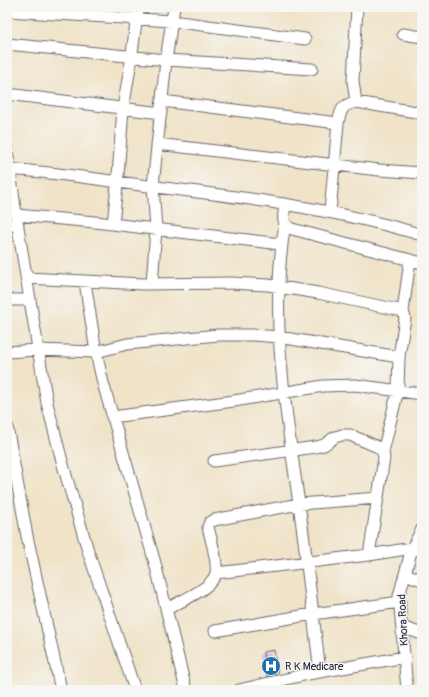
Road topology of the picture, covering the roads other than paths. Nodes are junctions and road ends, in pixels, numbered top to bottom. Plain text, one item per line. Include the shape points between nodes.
1 (138, 7) edge
2 (174, 7) edge
3 (357, 7) edge
4 (7, 12) edge
5 (136, 19) junction
6 (172, 21) junction
7 (403, 34) dead end
8 (422, 37) edge
9 (305, 39) dead end
10 (7, 44) edge
11 (131, 57) junction
12 (166, 60) junction
13 (312, 69) dead end
14 (7, 94) edge
15 (162, 100) junction
16 (356, 102) junction
17 (123, 109) junction
18 (161, 113) junction
19 (422, 113) edge
20 (338, 123) junction
21 (158, 144) junction
22 (7, 148) edge
23 (334, 164) junction
24 (8, 169) edge
25 (422, 173) edge
26 (117, 182) junction
27 (153, 186) junction
28 (285, 204) junction
29 (330, 212) junction
30 (13, 222) edge
31 (285, 223) junction
32 (113, 224) junction
33 (156, 229) junction
34 (422, 235) edge
35 (281, 244) junction
36 (410, 260) junction
37 (422, 263) edge
38 (27, 278) junction
39 (85, 282) junction
40 (152, 284) junction
41 (278, 287) junction
42 (7, 300) edge
43 (30, 300) junction
44 (404, 311) junction
45 (279, 337) junction
46 (38, 350) junction
47 (7, 352) edge
48 (96, 352) junction
49 (399, 357) junction
50 (398, 390) junction
51 (284, 392) junction
52 (422, 394) edge
53 (112, 417) junction
54 (7, 426) edge
55 (290, 450) junction
56 (383, 452) junction
57 (214, 461) dead end
58 (378, 498) junction
59 (299, 504) junction
60 (422, 529) edge
61 (417, 550) edge
62 (369, 555) junction
63 (306, 562) junction
64 (216, 573) junction
65 (405, 574) junction
66 (422, 580) edge
67 (400, 602) junction
68 (167, 609) junction
69 (313, 614) junction
70 (402, 627) junction
71 (215, 631) dead end
72 (422, 634) edge
73 (405, 657) junction
74 (320, 672) junction
75 (60, 690) edge
76 (135, 690) edge
77 (186, 690) edge
78 (239, 690) edge
79 (407, 690) edge

1 - 5 street
2 - 6 street
3 - 16 street via 353,81
4 - 5 street
5 - 6 street
5 - 11 street
6 - 9 street
6 - 12 street
7 - 8 street
10 - 11 street
11 - 12 street
11 - 17 street
12 - 13 street
12 - 15 street
14 - 17 street
15 - 18 street
15 - 20 street
16 - 19 street
16 - 20 street via 346,104 340,111
17 - 18 street
17 - 26 street
18 - 21 street
20 - 23 street
21 - 23 street
21 - 27 street
22 - 24 street
23 - 25 street
23 - 29 street
24 - 26 street
24 - 30 street
26 - 27 street
26 - 32 street
27 - 28 street
27 - 33 street
28 - 29 street
28 - 31 street
29 - 34 street
30 - 32 street
30 - 38 street
31 - 35 street
31 - 36 street via 292,230
32 - 33 street
33 - 35 street
33 - 40 street
35 - 41 street
36 - 37 street
36 - 44 street
38 - 39 street
38 - 43 street
39 - 40 street
39 - 48 street
40 - 41 street via 230,283
41 - 44 street
41 - 45 street
42 - 43 street
43 - 46 street
44 - 49 street
45 - 48 street via 218,335 127,344
45 - 49 street
45 - 51 street
46 - 47 street
46 - 48 street
46 - 76 street via 47,403 63,465 89,554
48 - 53 street
49 - 50 street
50 - 51 street via 355,385 323,386
50 - 52 street
50 - 56 street
51 - 53 street
51 - 55 street
53 - 68 street
54 - 75 street via 27,536
55 - 56 street via 324,445 335,437 350,435 378,447
55 - 57 street
55 - 59 street
56 - 58 street
58 - 59 street
58 - 62 street
59 - 63 street
59 - 64 street via 210,522 208,527
60 - 61 street, Khora Road
61 - 62 street
61 - 65 street, Khora Road
62 - 63 street
63 - 64 street
63 - 69 street
64 - 68 street via 208,586
65 - 66 street
65 - 67 street, Khora Road via 399,596
67 - 69 street
67 - 70 street, Khora Road
68 - 77 street
69 - 71 street
69 - 74 street
70 - 72 street
70 - 73 street, Khora Road
73 - 74 street
73 - 79 street, Khora Road
74 - 78 street

